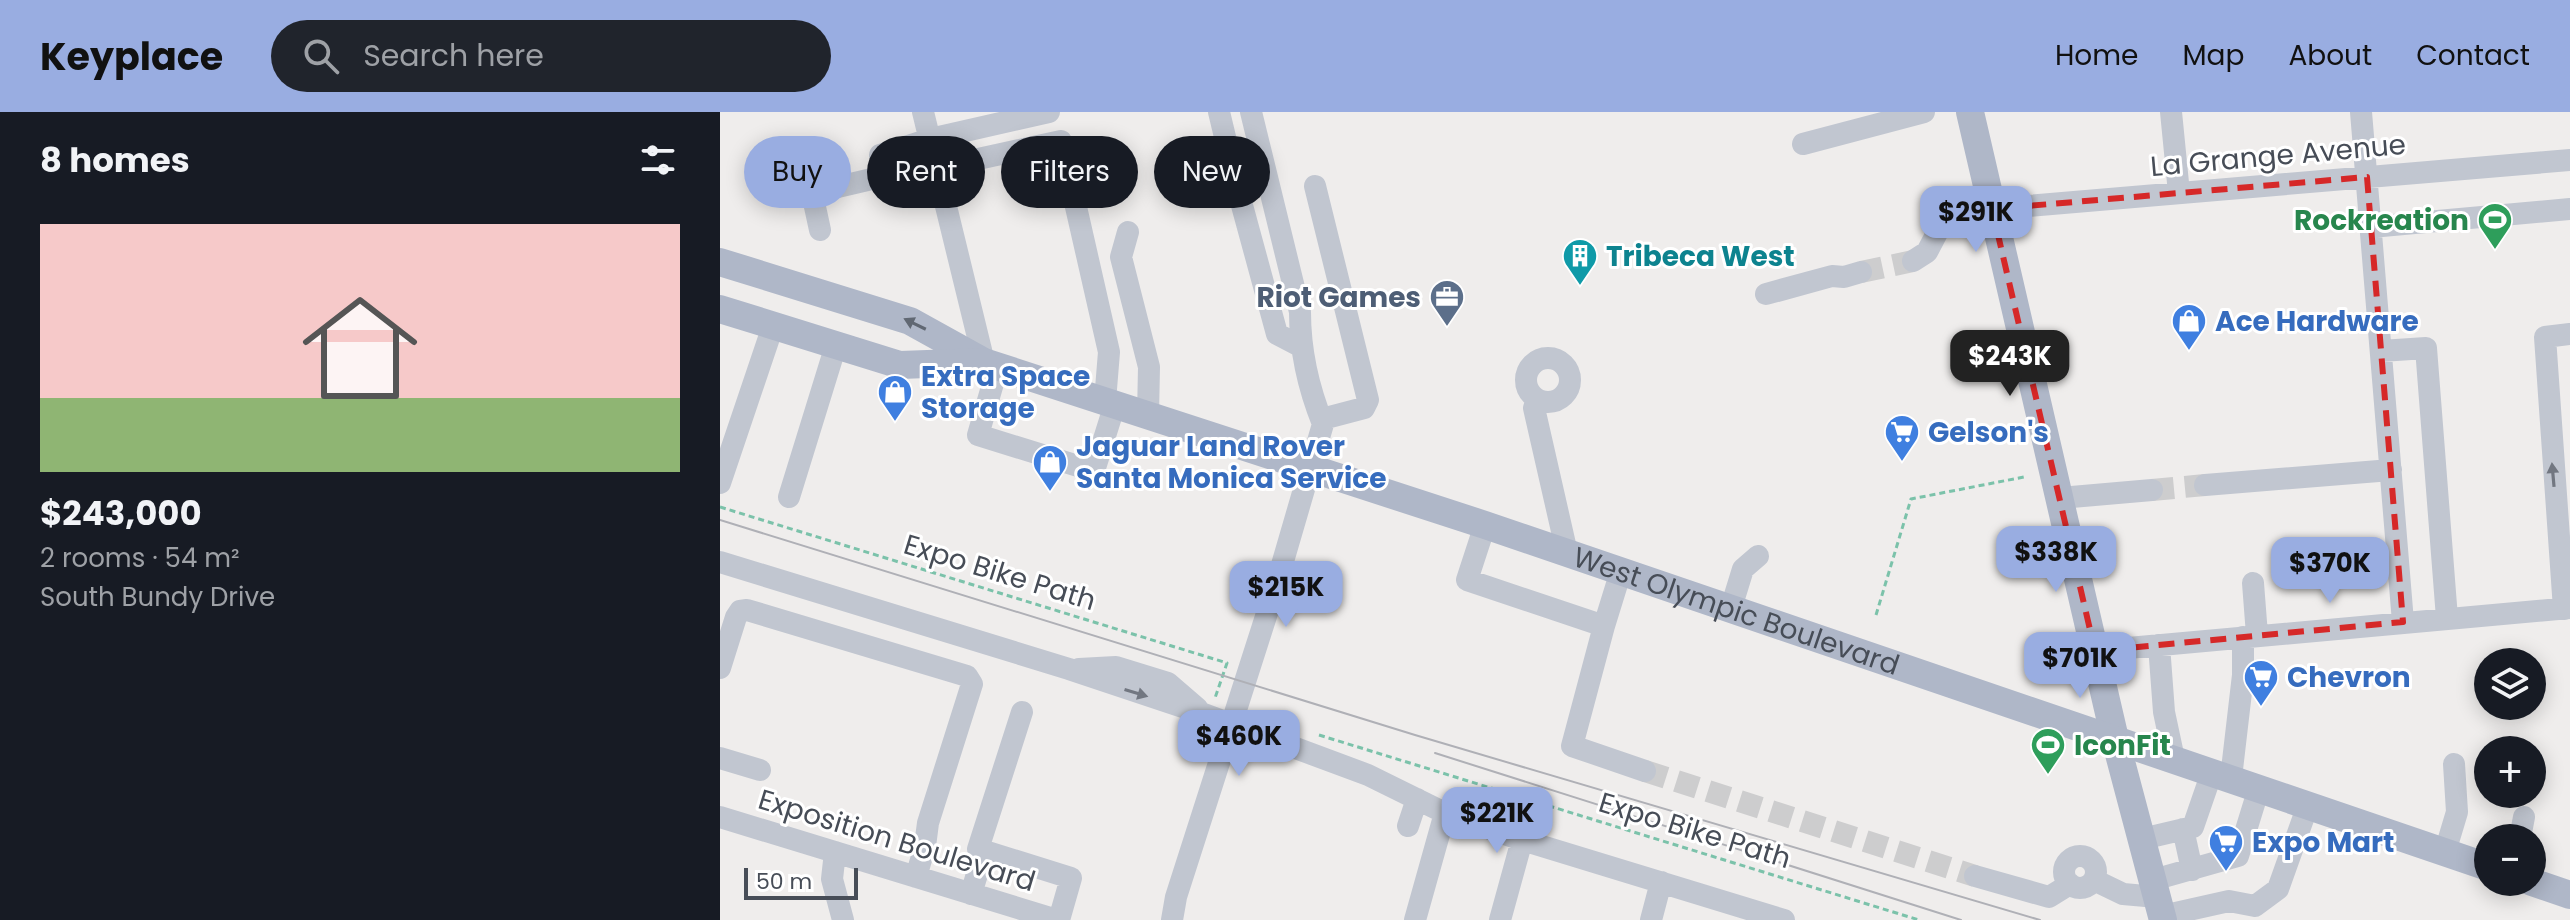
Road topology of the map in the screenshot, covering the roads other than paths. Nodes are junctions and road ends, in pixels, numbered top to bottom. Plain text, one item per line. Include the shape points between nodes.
1 (923, 112) edge
2 (1049, 112) edge
3 (1219, 112) edge
4 (1251, 112) edge
5 (1924, 112) edge
6 (1970, 112) edge
7 (2171, 112) edge
8 (2361, 112) edge
9 (929, 136) edge
10 (943, 136) edge
11 (1225, 136) edge
12 (1256, 136) edge
13 (1803, 144) dead end
14 (985, 156) edge
15 (2570, 160) edge
16 (2367, 177) junction
17 (867, 181) edge
18 (1315, 186) dead end
19 (2179, 193) junction
20 (1270, 194) edge
21 (948, 208) edge
22 (1243, 208) edge
23 (1992, 209) junction
24 (2570, 209) edge
25 (2371, 227) junction
26 (820, 230) dead end
27 (1128, 232) dead end
28 (1914, 256) tunnel mouth
29 (720, 262) edge
30 (1860, 268) tunnel mouth
31 (1766, 294) dead end
32 (720, 309) edge
33 (773, 326) junction
34 (2570, 334) edge
35 (836, 345) junction
36 (1300, 346) junction
37 (2381, 351) junction
38 (991, 364) junction
39 (1537, 400) dead end
40 (1110, 403) junction
41 (1148, 415) junction
42 (1323, 424) junction
43 (1312, 467) junction
44 (2391, 470) junction
45 (720, 483) edge
46 (2205, 485) tunnel mouth
47 (2152, 490) tunnel mouth
48 (789, 497) dead end
49 (2060, 498) junction
50 (1485, 525) junction
51 (1567, 553) junction
52 (1758, 556) dead end
53 (720, 562) edge
54 (1621, 571) junction
55 (2253, 583) dead end
56 (1731, 608) junction
57 (2567, 608) edge
58 (2447, 618) junction
59 (2403, 622) junction
60 (1604, 626) junction
61 (2250, 636) junction
62 (2159, 645) junction
63 (2095, 651) junction
64 (720, 668) edge
65 (1022, 712) dead end
66 (1231, 726) junction
67 (2115, 739) junction
68 (720, 758) edge
69 (2174, 759) junction
70 (2454, 764) dead end
71 (760, 770) dead end
72 (1645, 771) tunnel mouth
73 (2222, 775) junction
74 (2259, 788) junction
75 (1417, 799) junction
76 (2308, 805) junction
77 (1445, 813) junction
78 (720, 817) edge
79 (1408, 826) dead end
80 (2183, 829) junction
81 (2142, 839) junction
82 (1522, 840) junction
83 (984, 851) junction
84 (835, 852) junction
85 (2445, 852) junction
86 (2474, 862) edge
87 (2192, 870) junction
88 (1975, 876) tunnel mouth
89 (916, 877) junction
90 (1661, 882) junction
91 (2546, 887) edge
92 (971, 894) junction
93 (2570, 895) edge
94 (2159, 903) edge
95 (2234, 911) edge
96 (1760, 916) edge
97 (843, 920) edge
98 (1058, 920) edge
99 (1172, 920) edge
100 (1415, 920) edge
101 (1500, 920) edge
102 (1651, 920) edge
103 (1784, 920) edge

1 - 9 street
2 - 10 street
3 - 11 street
4 - 12 street
5 - 13 street
6 - 23 main road
7 - 19 street
8 - 16 street
14 - 40 street via 1061,141 1109,352
15 - 16 street, La Grange Avenue
16 - 19 street, La Grange Avenue
16 - 25 street
17 - 26 street via 812,193
18 - 42 street via 1368,400 1364,408 1326,418
19 - 23 street, La Grange Avenue
20 - 36 street via 1300,312
21 - 38 street
22 - 36 street via 1277,334
23 - 28 street, La Grange Avenue via 1954,216 1927,252
23 - 49 main road
24 - 25 street
25 - 37 street
27 - 41 street via 1121,257 1149,367
38 -> 29 main road via 910,321
30 - 31 street via 1844,277
32 - 33 main road
33 - 35 main road
33 - 45 street
57 -> 34 street via 2545,337
35 - 38 main road via 900,365
35 - 48 street
36 - 42 street
37 - 44 street
37 - 58 street via 2426,348
38 - 40 main road, West Olympic Boulevard
38 - 40 street via 978,435 1094,471
39 - 51 street via 1534,408
40 - 41 main road, West Olympic Boulevard
41 - 43 main road, West Olympic Boulevard
42 - 43 street
43 - 50 main road, West Olympic Boulevard
43 - 66 street
44 - 46 street
44 - 59 street
47 - 49 street
49 - 63 main road
50 - 51 main road, West Olympic Boulevard
50 - 60 street via 1467,580
51 - 54 main road, West Olympic Boulevard
52 - 56 street via 1743,569
53 - 66 street via 1069,669 1116,667 1168,683
54 - 56 main road, West Olympic Boulevard
54 - 60 street
55 - 61 street
56 - 67 main road, West Olympic Boulevard
57 - 58 street
58 - 59 street
59 - 61 street
60 - 72 street via 1572,746
61 - 62 street
61 - 73 street
62 - 63 street
62 - 69 street
63 - 67 main road
64 - 89 street via 736,617 747,610 970,679
65 - 83 street via 978,849
66 - 75 street via 1322,756
66 - 99 street
67 - 69 main road, West Olympic Boulevard
67 - 81 main road
68 - 71 street
69 - 73 main road, West Olympic Boulevard
70 - 85 street via 2457,812
73 - 74 main road, West Olympic Boulevard
73 - 80 street via 2193,827
74 - 76 main road, West Olympic Boulevard
74 - 87 street via 2238,856
75 - 77 street
75 - 79 street
76 - 85 main road, West Olympic Boulevard
76 - 95 street via 2278,889 2255,906
77 - 82 street
77 - 100 street
78 - 84 street, Exposition Boulevard
80 - 81 street
80 - 87 street
81 - 94 main road
82 - 90 street
82 - 101 street
83 - 92 street
83 - 98 street via 1071,878
84 - 89 street, Exposition Boulevard
84 - 97 street via 832,879
85 - 86 main road, West Olympic Boulevard
87 - 94 street
88 - 94 street via 2049,897 2070,884 2065,869 2079,856 2095,865 2094,880
89 - 92 street, Exposition Boulevard
90 - 96 street
90 - 102 street
91 - 93 main road
92 - 98 street, Exposition Boulevard
94 - 95 street via 2229,901
96 - 103 street

